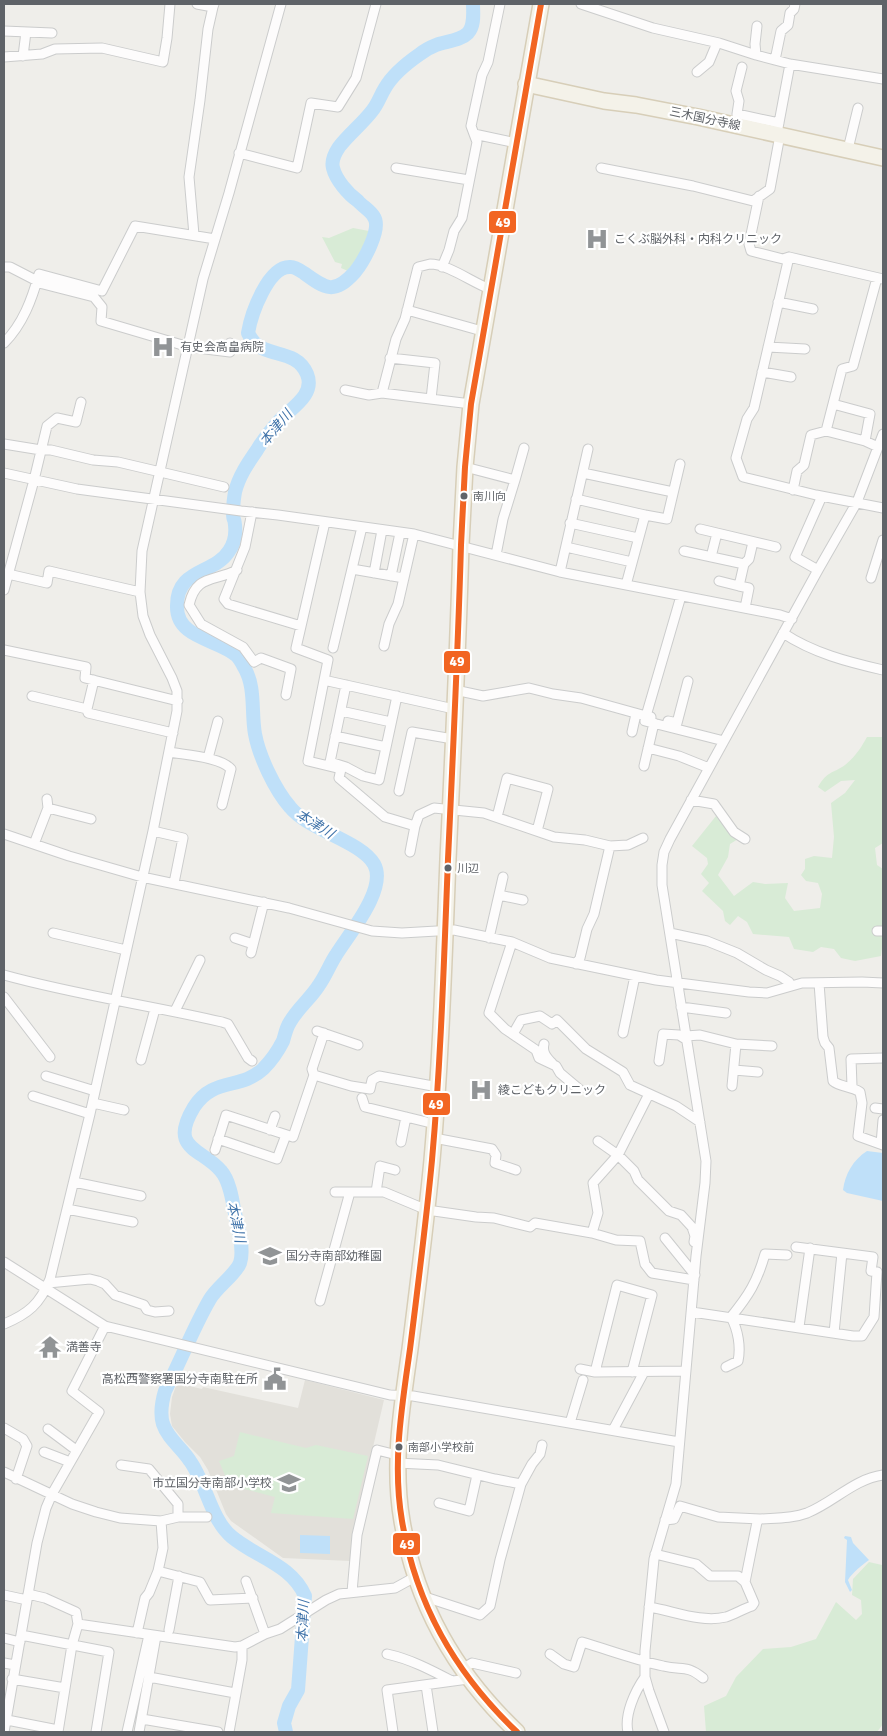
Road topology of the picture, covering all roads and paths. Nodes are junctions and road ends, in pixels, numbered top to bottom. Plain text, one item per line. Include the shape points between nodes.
1 (170, 4) edge
2 (196, 4) edge
3 (281, 4) edge
4 (376, 4) edge
5 (500, 4) edge
6 (541, 4) edge
7 (581, 4) edge
8 (795, 4) edge
9 (214, 5) edge
10 (608, 7) edge
11 (757, 26) dead end
12 (4, 31) edge
13 (26, 32) junction
14 (52, 33) dead end
15 (717, 43) junction
16 (23, 56) junction
17 (756, 56) junction
18 (4, 57) edge
19 (775, 60) junction
20 (790, 64) junction
21 (742, 67) dead end
22 (697, 72) dead end
23 (883, 79) edge
24 (526, 84) junction
25 (858, 108) dead end
26 (779, 131) junction
27 (474, 134) junction
28 (516, 143) junction
29 (848, 149) junction
30 (239, 153) junction
31 (883, 158) edge
32 (396, 168) dead end
33 (601, 168) dead end
34 (469, 180) junction
35 (759, 196) junction
36 (194, 235) junction
37 (215, 239) junction
38 (789, 257) junction
39 (4, 268) edge
40 (442, 268) junction
41 (881, 277) edge
42 (37, 281) junction
43 (490, 289) junction
44 (778, 302) junction
45 (813, 309) dead end
46 (407, 310) junction
47 (482, 331) junction
48 (4, 343) edge
49 (230, 343) dead end
50 (189, 347) junction
51 (768, 347) junction
52 (805, 349) dead end
53 (390, 358) junction
54 (762, 372) junction
55 (791, 377) dead end
56 (345, 390) dead end
57 (382, 393) junction
58 (431, 399) junction
59 (81, 402) dead end
60 (471, 404) junction
61 (833, 404) junction
62 (826, 431) junction
63 (883, 434) edge
64 (865, 441) junction
65 (4, 444) edge
66 (878, 447) junction
67 (524, 448) dead end
68 (588, 449) dead end
69 (41, 450) junction
70 (680, 464) dead end
71 (465, 467) junction
72 (159, 472) junction
73 (4, 473) edge
74 (583, 473) junction
75 (34, 480) junction
76 (515, 480) junction
77 (224, 487) dead end
78 (793, 490) junction
79 (673, 492) junction
80 (822, 496) junction
81 (576, 499) junction
82 (154, 500) junction
83 (857, 502) junction
84 (883, 508) edge
85 (252, 512) junction
86 (645, 515) junction
87 (325, 522) junction
88 (570, 523) junction
89 (362, 527) junction
90 (700, 528) dead end
91 (382, 530) junction
92 (400, 532) junction
93 (717, 533) junction
94 (414, 534) junction
95 (638, 538) junction
96 (883, 540) edge
97 (753, 542) junction
98 (461, 545) junction
99 (566, 547) junction
100 (776, 547) dead end
101 (684, 551) dead end
102 (496, 555) junction
103 (711, 557) junction
104 (632, 562) junction
105 (744, 564) junction
106 (352, 569) junction
107 (237, 570) junction
108 (818, 570) junction
109 (560, 572) junction
110 (374, 573) junction
111 (391, 576) junction
112 (404, 578) junction
113 (871, 578) dead end
114 (719, 581) dead end
115 (5, 582) edge
116 (626, 585) junction
117 (739, 586) junction
118 (140, 592) junction
119 (681, 596) junction
120 (745, 608) junction
121 (792, 619) junction
122 (301, 626) junction
123 (783, 633) junction
124 (384, 646) dead end
125 (333, 648) dead end
126 (4, 650) edge
127 (883, 670) edge
128 (94, 680) junction
129 (328, 681) dead end
130 (688, 681) dead end
131 (346, 685) junction
132 (455, 690) junction
133 (286, 695) dead end
134 (32, 696) dead end
135 (397, 696) junction
136 (178, 702) junction
137 (87, 708) junction
138 (454, 709) junction
139 (341, 711) junction
140 (636, 714) junction
141 (646, 716) junction
142 (218, 721) dead end
143 (391, 722) junction
144 (654, 723) junction
145 (632, 732) dead end
146 (173, 733) junction
147 (335, 736) junction
148 (453, 739) junction
149 (724, 741) junction
150 (386, 747) junction
151 (648, 748) junction
152 (169, 752) junction
153 (208, 758) junction
154 (644, 766) dead end
155 (708, 768) junction
156 (399, 791) dead end
157 (691, 800) junction
158 (222, 804) dead end
159 (450, 810) junction
160 (497, 817) junction
161 (91, 819) dead end
162 (415, 826) junction
163 (153, 831) junction
164 (537, 831) junction
165 (4, 834) edge
166 (643, 838) dead end
167 (745, 839) dead end
168 (34, 844) junction
169 (610, 846) junction
170 (410, 852) dead end
171 (142, 877) junction
172 (503, 877) dead end
173 (174, 883) junction
174 (499, 895) junction
175 (523, 900) dead end
176 (264, 902) junction
177 (445, 930) junction
178 (670, 932) junction
179 (53, 933) dead end
180 (234, 938) dead end
181 (489, 938) junction
182 (512, 942) junction
183 (126, 950) junction
184 (200, 960) dead end
185 (576, 964) junction
186 (4, 975) edge
187 (635, 976) junction
188 (677, 983) junction
189 (819, 983) junction
190 (883, 983) edge
191 (791, 986) junction
192 (4, 997) edge
193 (115, 1001) junction
194 (681, 1007) junction
195 (155, 1009) junction
196 (175, 1011) junction
197 (726, 1013) dead end
198 (623, 1033) dead end
199 (512, 1034) junction
200 (686, 1038) junction
201 (544, 1044) dead end
202 (736, 1044) junction
203 (358, 1045) dead end
204 (772, 1046) dead end
205 (50, 1057) dead end
206 (883, 1058) edge
207 (140, 1060) dead end
208 (252, 1061) dead end
209 (659, 1061) dead end
210 (556, 1066) junction
211 (734, 1070) junction
212 (758, 1072) dead end
213 (314, 1075) junction
214 (46, 1076) dead end
215 (732, 1086) dead end
216 (852, 1086) junction
217 (438, 1087) junction
218 (579, 1089) dead end
219 (96, 1091) junction
220 (649, 1094) junction
221 (33, 1096) dead end
222 (362, 1098) dead end
223 (93, 1103) junction
224 (124, 1110) dead end
225 (90, 1114) junction
226 (275, 1116) dead end
227 (406, 1117) junction
228 (883, 1120) edge
229 (700, 1122) junction
230 (270, 1130) junction
231 (434, 1131) junction
232 (286, 1135) junction
233 (218, 1139) junction
234 (598, 1141) dead end
235 (401, 1142) dead end
236 (882, 1145) edge
237 (215, 1150) dead end
238 (618, 1155) junction
239 (395, 1170) dead end
240 (516, 1170) dead end
241 (74, 1182) junction
242 (335, 1192) dead end
243 (350, 1192) junction
244 (376, 1192) junction
245 (141, 1196) dead end
246 (67, 1209) junction
247 (427, 1210) junction
248 (133, 1222) dead end
249 (592, 1233) junction
250 (665, 1238) dead end
251 (796, 1247) dead end
252 (810, 1248) junction
253 (842, 1253) junction
254 (787, 1255) dead end
255 (696, 1256) junction
256 (4, 1262) edge
257 (880, 1273) edge
258 (695, 1277) junction
259 (47, 1286) junction
260 (320, 1301) dead end
261 (168, 1311) dead end
262 (692, 1312) junction
263 (731, 1317) junction
264 (4, 1324) edge
265 (105, 1326) junction
266 (799, 1327) junction
267 (834, 1333) junction
268 (726, 1368) dead end
269 (580, 1369) dead end
270 (686, 1371) junction
271 (595, 1372) junction
272 (632, 1372) junction
273 (644, 1372) junction
274 (583, 1380) dead end
275 (403, 1395) junction
276 (570, 1423) junction
277 (4, 1428) edge
278 (48, 1429) dead end
279 (613, 1430) junction
280 (679, 1442) junction
281 (542, 1445) dead end
282 (76, 1450) junction
283 (44, 1452) dead end
284 (397, 1459) junction
285 (70, 1462) junction
286 (121, 1465) dead end
287 (4, 1472) edge
288 (477, 1475) junction
289 (883, 1475) edge
290 (16, 1479) junction
291 (521, 1484) junction
292 (52, 1494) junction
293 (439, 1503) dead end
294 (178, 1517) junction
295 (207, 1517) dead end
296 (760, 1519) junction
297 (665, 1520) junction
298 (161, 1521) junction
299 (656, 1554) junction
300 (158, 1570) junction
301 (179, 1576) junction
302 (415, 1577) junction
303 (246, 1580) dead end
304 (746, 1582) junction
305 (352, 1592) junction
306 (4, 1595) edge
307 (422, 1596) junction
308 (28, 1597) junction
309 (253, 1598) junction
310 (649, 1606) junction
311 (78, 1624) junction
312 (169, 1630) dead end
313 (137, 1633) junction
314 (265, 1634) junction
315 (152, 1636) junction
316 (4, 1638) edge
317 (21, 1638) junction
318 (72, 1645) junction
319 (242, 1646) junction
320 (387, 1654) dead end
321 (550, 1654) dead end
322 (645, 1661) junction
323 (4, 1663) edge
324 (15, 1665) junction
325 (516, 1673) dead end
326 (461, 1676) junction
327 (645, 1676) junction
328 (149, 1677) junction
329 (703, 1678) dead end
330 (12, 1679) junction
331 (426, 1685) junction
332 (65, 1688) junction
333 (235, 1693) junction
334 (142, 1719) junction
335 (6, 1720) junction
336 (58, 1731) edge
337 (4, 1732) edge
338 (96, 1732) edge
339 (127, 1732) edge
340 (139, 1732) edge
341 (218, 1732) edge
342 (229, 1732) edge
343 (393, 1732) edge
344 (433, 1732) edge
345 (517, 1732) edge
346 (628, 1732) edge
347 (664, 1732) edge

1 - 16 street via 163,62 102,48 55,49
2 - 9 street
3 - 30 street
4 - 30 street via 356,78 338,106 311,103 297,168
5 - 27 street via 471,126
6 - 24 main road
7 - 10 street
8 - 19 street via 788,25 781,31
9 - 36 street via 188,177
10 - 15 street via 653,28
11 - 17 street
12 - 13 street
13 - 14 street
13 - 16 street
15 - 17 street
15 - 22 street via 709,62
16 - 18 street
17 - 19 street
19 - 20 street
20 - 23 street
20 - 26 street
21 - 26 street via 735,81 739,101 737,114
24 - 26 main road, 三木国分寺線 via 604,102
24 - 28 main road
25 - 29 street
26 - 29 main road, 三木国分寺線
26 - 35 street via 770,189
27 - 28 street
27 - 34 street via 477,142
28 - 43 main road
29 - 31 main road, 三木国分寺線
30 - 37 street
32 - 34 street
33 - 35 street via 693,186 753,202
34 - 40 street via 462,218
35 - 38 street via 749,244 751,251 783,259
36 - 37 street
36 - 42 street via 134,226 102,292 39,274
37 - 50 street via 203,278
38 - 41 street
38 - 44 street
39 - 42 street via 10,267
40 - 43 street
40 - 46 street via 430,264 418,267
41 - 61 street via 853,366 842,369
42 - 48 street via 33,297
42 - 50 street via 94,297 102,307 101,322
43 - 47 main road
44 - 45 street
44 - 51 street
46 - 47 street
46 - 53 street
47 - 60 main road
49 - 50 street via 230,352
50 - 72 street
51 - 52 street
51 - 54 street
53 - 57 street
53 - 58 street via 436,363
54 - 55 street
54 - 78 street via 754,408 747,419 736,458 743,477
56 - 57 street via 369,395
57 - 58 street
58 - 60 street
59 - 69 street via 76,422 57,418 47,426
60 - 71 main road
61 - 62 street
61 - 64 street via 870,414
62 - 64 street
62 - 78 street via 811,435 804,465 797,471
63 - 66 street
64 - 66 street
65 - 69 street
66 - 83 street
67 - 76 street
68 - 74 street
69 - 72 street
69 - 75 street
70 - 79 street
71 - 76 street
71 - 98 main road
72 - 77 street
72 - 82 street
73 - 75 street
74 - 79 street
74 - 81 street
75 - 82 street
75 - 115 street
76 - 102 street
78 - 80 street
79 - 86 street via 667,518
80 - 83 street
80 - 108 street via 795,557
81 - 86 street
81 - 88 street
82 - 85 street
82 - 118 street via 142,551
83 - 84 street
83 - 108 street
85 - 87 street
85 - 107 street
86 - 95 street
87 - 89 street
87 - 122 street
88 - 95 street
88 - 99 street
89 - 91 street
89 - 106 street
90 - 93 street
91 - 92 street
91 - 110 street
92 - 94 street
92 - 111 street
93 - 97 street
93 - 103 street
94 - 98 street
94 - 112 street
95 - 104 street
96 - 113 street
97 - 100 street
97 - 105 street via 749,559
98 - 102 street
98 - 132 main road
99 - 104 street
99 - 109 street
101 - 103 street
102 - 109 street
103 - 105 street
104 - 116 street
105 - 117 street
106 - 110 street
106 - 125 street
107 - 122 street via 224,599 228,604
107 - 133 street via 196,586 189,605 201,624 244,647 254,662 261,658 291,669
108 - 121 street
109 - 116 street
110 - 111 street
111 - 112 street
112 - 124 street
114 - 117 street
115 - 118 street via 47,583 50,571
116 - 119 street
117 - 120 street via 749,588
118 - 136 street via 143,616 172,678
119 - 120 street
119 - 141 street
120 - 121 street
121 - 123 street
122 - 162 street via 296,648 328,660 308,761 341,769 339,778 385,817
123 - 127 street via 832,657
123 - 149 street
126 - 128 street via 86,667 86,678
128 - 136 street
128 - 137 street
129 - 131 street
130 - 141 street via 677,724
131 - 135 street
131 - 139 street
132 - 138 main road
132 - 140 street via 483,696 529,688 582,698
134 - 137 street
135 - 138 street
135 - 143 street
136 - 146 street
137 - 146 street via 88,713
138 - 148 main road
139 - 143 street
139 - 147 street
140 - 141 street
140 - 145 street
141 - 144 street via 645,721
142 - 153 street
143 - 150 street
144 - 149 street
144 - 151 street
146 - 152 street
147 - 150 street
147 - 150 street via 330,762 380,780
148 - 156 street via 412,732
148 - 159 main road
149 - 155 street
151 - 154 street
151 - 155 street
152 - 153 street
152 - 163 street
153 - 158 street via 231,769
155 - 157 street
157 - 167 street via 714,804 734,832
157 - 178 street via 664,852 662,885
159 - 160 street
159 - 162 street via 434,808 419,815
159 - 177 main road
160 - 164 street
160 - 164 street via 507,778 548,789
161 - 168 street via 47,804
162 - 170 street
163 - 171 street
163 - 173 street via 183,838
164 - 169 street
165 - 168 street
166 - 169 street via 628,845
168 - 171 street
169 - 185 street via 594,914
171 - 173 street
171 - 183 street
172 - 174 street
173 - 176 street
174 - 175 street
174 - 181 street
176 - 177 street via 365,929 402,933
176 - 180 street via 252,948
177 - 181 street
177 - 217 main road
178 - 188 street
178 - 191 street via 707,941 736,953 780,976
179 - 183 street
181 - 182 street
182 - 185 street via 550,958
182 - 199 street via 489,1014
183 - 193 street
184 - 196 street
185 - 187 street
186 - 193 street
187 - 188 street
187 - 198 street
188 - 191 street via 758,992 778,991
188 - 194 street
189 - 190 street
189 - 191 street
189 - 216 street via 823,1037 829,1048 834,1081 838,1085
192 - 205 street
193 - 195 street
193 - 219 street
194 - 197 street
194 - 200 street
195 - 196 street
195 - 207 street
196 - 208 street via 228,1024
199 - 210 street via 536,1050 539,1058
199 - 220 street via 521,1020 540,1016 552,1024 557,1020 586,1049 624,1072 630,1085
200 - 202 street via 700,1035
200 - 209 street via 663,1034
200 - 229 street
201 - 210 street via 542,1049
202 - 204 street
202 - 211 street
203 - 213 street via 320,1032 312,1069
206 - 216 street via 851,1059
210 - 218 street
211 - 212 street
211 - 215 street
213 - 217 street via 370,1089 372,1080 379,1076
213 - 232 street via 293,1137
214 - 219 street
216 - 236 street via 860,1092 862,1103 858,1136
217 - 231 main road
219 - 223 street
220 - 229 street
220 - 238 street
221 - 225 street
222 - 227 street via 365,1108
223 - 224 street
223 - 225 street
225 - 241 street
226 - 230 street
227 - 231 street
227 - 235 street
228 - 236 street
229 - 255 street via 706,1168
230 - 232 street
230 - 233 street via 226,1115
231 - 240 street via 492,1149 496,1155 495,1162
231 - 247 main road
232 - 233 street via 277,1159
233 - 237 street
234 - 238 street
238 - 249 street via 593,1183 598,1213
238 - 255 street via 669,1211 681,1215 692,1227 695,1236 693,1253
239 - 244 street via 380,1166
241 - 245 street
241 - 246 street
242 - 243 street
243 - 244 street
243 - 260 street
244 - 247 street via 384,1192
246 - 248 street
246 - 259 street
247 - 249 street via 494,1218 530,1227 536,1224
247 - 275 main road
249 - 258 street via 616,1240 640,1241 645,1264 652,1273
250 - 258 street
251 - 252 street
252 - 253 street
252 - 266 street
253 - 257 street via 873,1257 872,1270
253 - 267 street
254 - 263 street via 765,1254 758,1279
255 - 258 street
256 - 259 street
257 - 267 street via 874,1317 862,1336
258 - 262 street
259 - 261 street via 90,1279 106,1284 115,1295 144,1305 147,1310
259 - 264 street via 29,1311
259 - 265 street
262 - 263 street
262 - 270 street
263 - 266 street
263 - 268 street via 740,1351 738,1361
265 - 275 street via 390,1395
265 - 282 street via 72,1391 99,1412
266 - 267 street
269 - 271 street
270 - 273 street
270 - 280 street
271 - 272 street
271 - 272 street via 617,1285 652,1294
272 - 273 street
273 - 279 street
274 - 276 street
275 - 276 street
275 - 284 main road
276 - 279 street
277 - 290 street via 23,1439 27,1446
278 - 282 street
279 - 280 street
280 - 297 street via 676,1484
281 - 291 street via 540,1454
282 - 285 street
283 - 285 street
284 - 288 street
284 - 302 main road via 401,1517
284 - 305 street via 377,1450 357,1535
285 - 292 street
286 - 294 street via 149,1469 178,1504
287 - 290 street
288 - 291 street
288 - 293 street via 469,1510
289 - 296 street via 860,1482 807,1513 789,1518
290 - 292 street
291 - 307 street via 490,1606 480,1615
292 - 298 street via 72,1504 120,1518
292 - 308 street via 41,1523
294 - 295 street
294 - 298 street
296 - 297 street via 718,1517 680,1506 674,1518
296 - 304 street via 754,1528
297 - 299 street
298 - 300 street via 163,1548
299 - 304 street via 696,1564 710,1576 738,1576
299 - 310 street
300 - 301 street
300 - 313 street via 145,1598
301 - 309 street via 200,1582 210,1600
301 - 312 street
302 - 305 street via 395,1588
302 - 307 main road
303 - 309 street
304 - 310 street via 754,1603 726,1617 688,1617
305 - 314 street via 339,1594 280,1629
306 - 308 street
307 - 326 main road
308 - 311 street via 45,1598 76,1612
308 - 317 street
309 - 314 street
310 - 322 street
311 - 313 street
311 - 318 street
313 - 315 street
314 - 319 street
315 - 319 street
315 - 328 street
315 - 339 street
316 - 317 street
317 - 318 street
317 - 324 street
318 - 332 street
318 - 338 street via 109,1652
319 - 333 street
320 - 326 street via 408,1659 421,1667
321 - 322 street via 574,1667 582,1642
322 - 327 street
322 - 329 street via 687,1668
323 - 324 street
324 - 330 street
325 - 326 street via 472,1663
326 - 331 street
326 - 345 main road
327 - 346 street via 637,1688 626,1724
327 - 347 street
328 - 333 street
328 - 334 street
330 - 332 street
330 - 335 street
331 - 343 street via 387,1690
331 - 344 street
332 - 336 street
333 - 342 street
334 - 340 street
334 - 341 street
335 - 336 street
335 - 337 street

